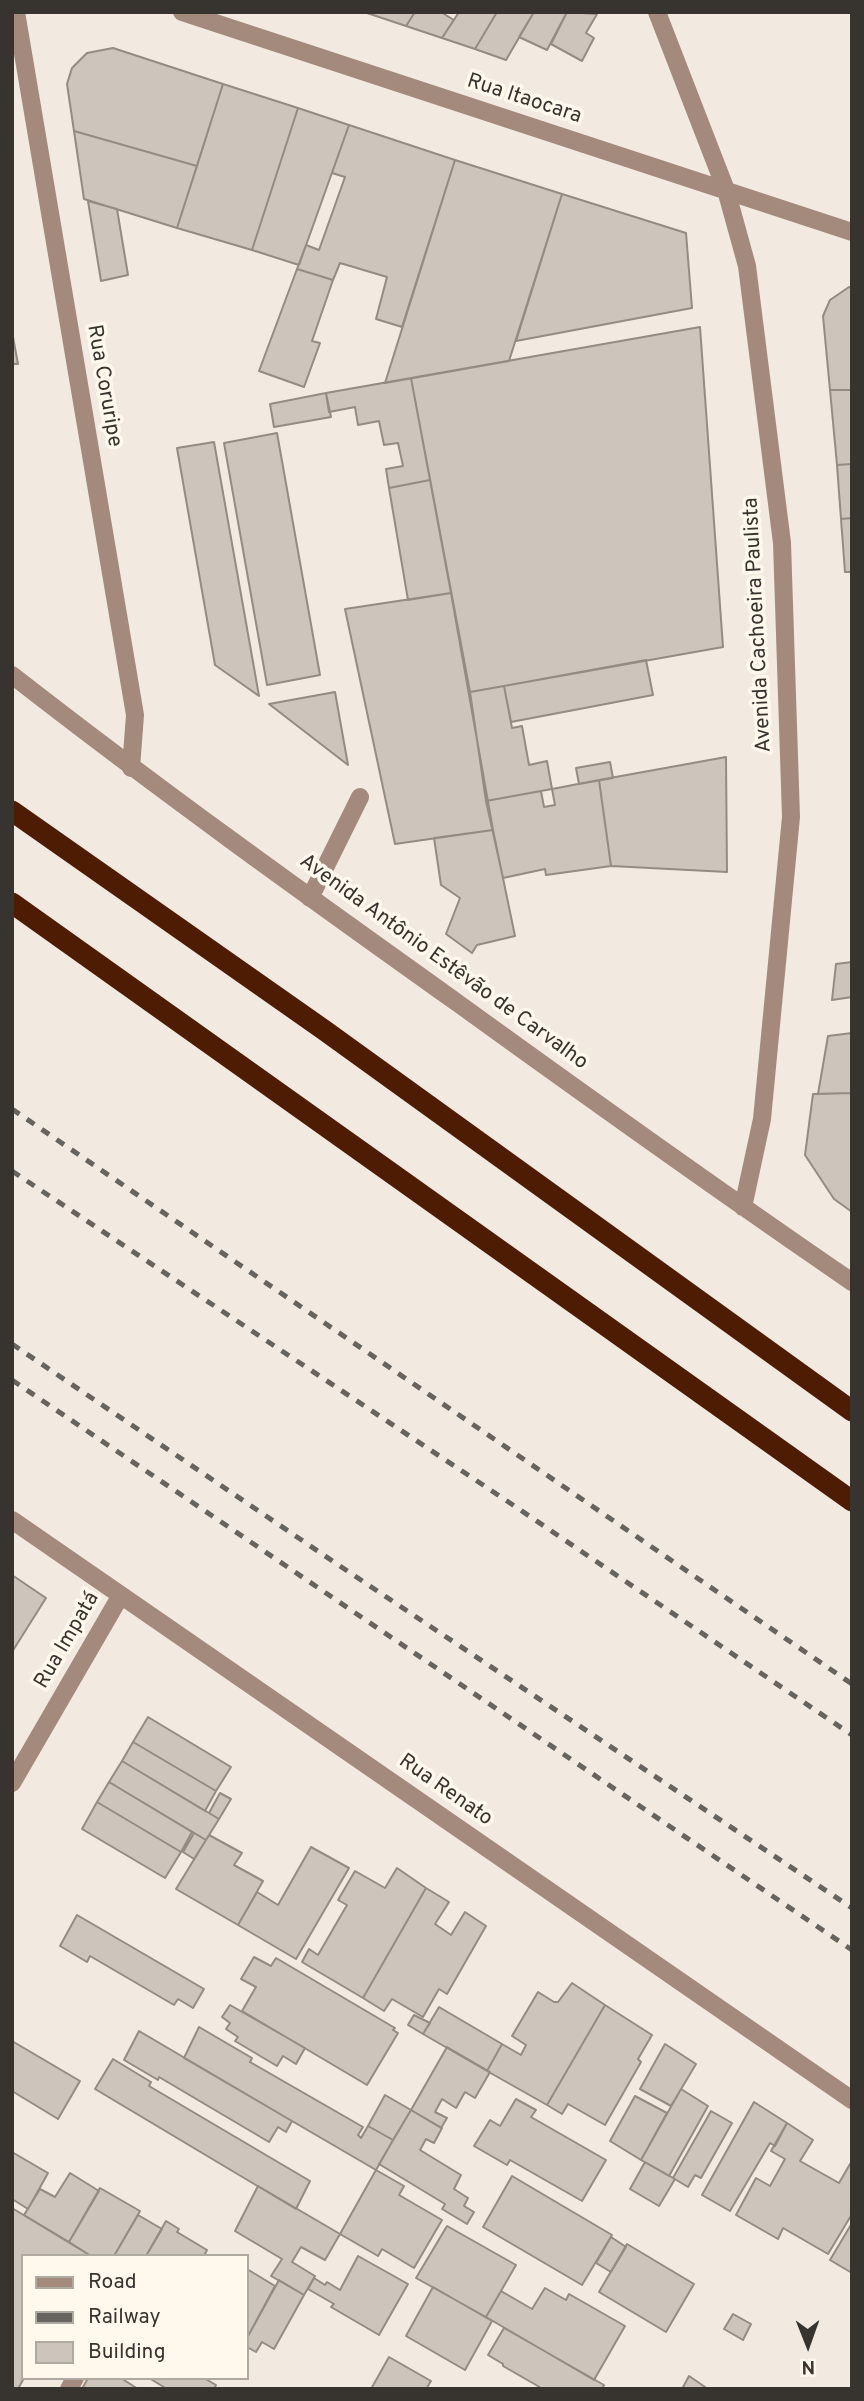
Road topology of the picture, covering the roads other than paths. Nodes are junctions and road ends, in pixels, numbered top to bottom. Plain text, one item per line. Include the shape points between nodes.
1 (16, 12) edge
2 (182, 12) edge
3 (657, 12) edge
4 (726, 190) junction
5 (852, 232) edge
6 (12, 675) edge
7 (131, 768) junction
8 (360, 797) dead end
9 (12, 811) edge
10 (310, 898) junction
11 (12, 903) edge
12 (743, 1208) junction
13 (852, 1282) edge
14 (852, 1411) edge
15 (852, 1501) edge
16 (12, 1520) edge
17 (121, 1595) junction
18 (12, 1783) edge
19 (852, 2100) edge

1 - 7 street, Rua Coruripe via 135,715
2 - 4 street, Rua Itaocara
3 - 4 street, Avenida Cachoeira Paulista
4 - 5 street, Rua Itaocara
4 - 12 street, Avenida Cachoeira Paulista via 747,266 782,543 791,817 762,1119
6 - 7 street, Avenida Antônio Estêvão de Carvalho
7 - 10 street, Avenida Antônio Estêvão de Carvalho
8 - 10 street
9 - 14 highway
10 - 12 street, Avenida Antônio Estêvão de Carvalho
11 - 15 highway
12 - 13 street, Avenida Antônio Estêvão de Carvalho
16 - 17 street, Rua Renato
17 - 18 street, Rua Impatá
17 - 19 street, Rua Renato

